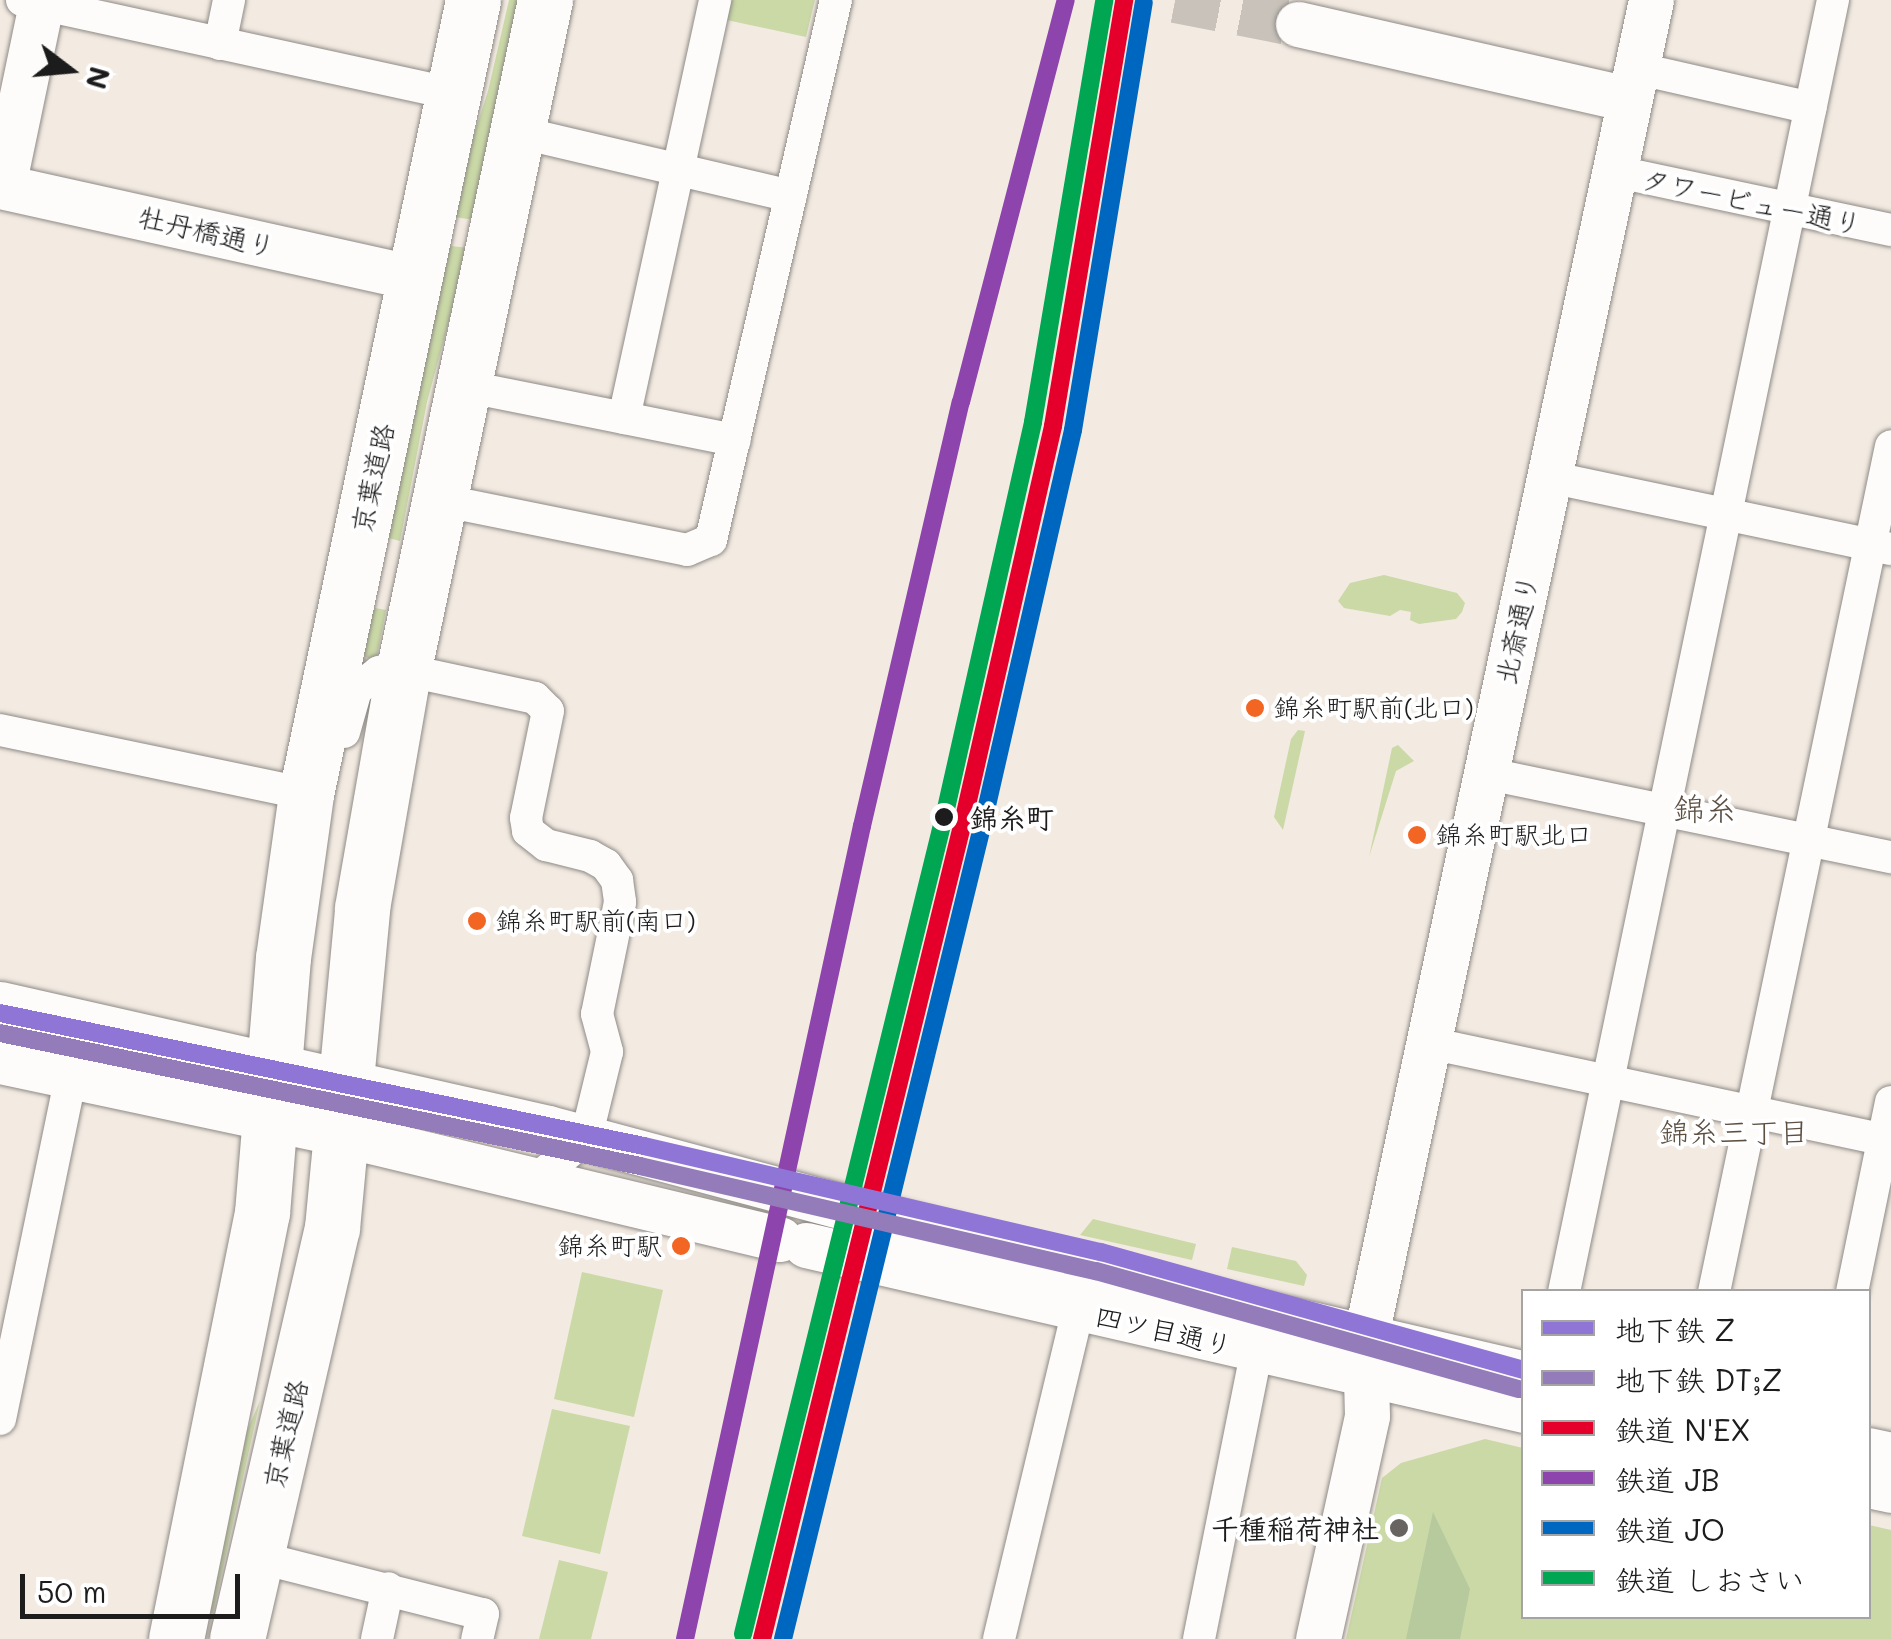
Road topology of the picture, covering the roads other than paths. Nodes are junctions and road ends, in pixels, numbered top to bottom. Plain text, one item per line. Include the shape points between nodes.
1 (229, 0) edge
2 (472, 0) edge
3 (545, 0) edge
4 (716, 0) edge
5 (836, 0) edge
6 (1651, 0) edge
7 (1833, 0) edge
8 (35, 1) edge
9 (1298, 24) tunnel mouth
10 (220, 44) junction
11 (1632, 84) junction
12 (453, 94) junction
13 (1810, 108) junction
14 (518, 132) junction
15 (678, 170) junction
16 (1614, 172) junction
17 (2, 186) edge
18 (791, 196) junction
19 (1790, 209) junction
20 (1891, 230) edge
21 (414, 278) junction
22 (464, 386) junction
23 (624, 418) junction
24 (735, 440) junction
25 (1891, 446) edge
26 (1549, 477) junction
27 (440, 500) junction
28 (1725, 514) junction
29 (1881, 547) edge
30 (404, 668) junction
31 (0, 730) edge
32 (1484, 772) junction
33 (306, 794) junction
34 (1667, 810) junction
35 (1809, 840) junction
36 (1891, 857) edge
37 (283, 958) junction
38 (0, 1004) edge
39 (1428, 1044) junction
40 (0, 1061) edge
41 (275, 1064) junction
42 (72, 1076) junction
43 (345, 1080) junction
44 (1609, 1082) junction
45 (1891, 1102) edge
46 (1752, 1112) junction
47 (271, 1120) junction
48 (586, 1138) junction
49 (367, 1140) junction
50 (1887, 1140) edge
51 (537, 1179) junction
52 (1565, 1289) edge
53 (1715, 1289) edge
54 (1853, 1289) edge
55 (1083, 1291) junction
56 (1257, 1350) junction
57 (1365, 1358) junction
58 (1521, 1374) edge
59 (1521, 1409) edge
60 (0, 1419) edge
61 (257, 1557) junction
62 (388, 1588) junction
63 (480, 1626) edge
64 (176, 1639) edge
65 (237, 1639) edge
66 (376, 1639) edge
67 (999, 1639) edge
68 (1199, 1639) edge
69 (1318, 1639) edge

1 - 10 street
2 - 12 highway, 京葉道路
3 - 14 highway
4 - 15 street
5 - 18 street
6 - 11 main road, 北斎通り
7 - 13 street
8 - 10 street
8 - 17 main road
9 - 11 main road
10 - 12 street
11 - 13 street
11 - 16 main road, 北斎通り
12 - 21 highway, 京葉道路
13 - 19 street
14 - 15 street
14 - 22 highway
15 - 18 street
15 - 23 street
16 - 19 street, タワービュー通り
16 - 26 main road, 北斎通り
17 - 21 main road, 牡丹橋通り
18 - 24 street
19 - 20 street, タワービュー通り
19 - 28 street
21 - 33 highway, 京葉道路
22 - 23 street
22 - 27 highway
23 - 24 street
24 - 27 street via 710,540 686,550
25 - 29 street
26 - 28 street
26 - 32 main road, 北斎通り
27 - 30 highway
28 - 29 street
28 - 34 street
29 - 35 street
30 - 37 street via 379,672 356,690 325,844
30 - 43 highway, 京葉道路 via 362,908
30 - 48 street via 542,702 548,721 528,831 546,845 590,856 617,880 618,917 596,1014 607,1052
31 - 33 street
32 - 34 street
32 - 39 main road, 北斎通り
33 - 37 highway, 京葉道路
34 - 35 street
34 - 44 street
35 - 36 street
35 - 46 street
37 - 41 highway, 京葉道路
38 - 41 main road, 四ツ目通り
39 - 44 street
39 - 57 main road, 北斎通り
40 - 42 main road
41 - 43 main road, 四ツ目通り
41 - 47 highway, 京葉道路
42 - 47 main road, 四ツ目通り
42 - 60 street
43 - 48 main road, 四ツ目通り
43 - 49 highway, 京葉道路
44 - 46 street
44 - 52 street
45 - 50 street
46 - 50 street
46 - 53 street
47 - 49 main road, 四ツ目通り
47 - 64 highway, 京葉道路 via 252,1256
48 - 51 street
48 - 55 main road, 四ツ目通り
49 - 51 main road, 四ツ目通り
49 - 61 highway, 京葉道路 via 332,1228
50 - 54 street
51 - 55 main road, 四ツ目通り via 793,1242
55 - 56 main road, 四ツ目通り
55 - 57 main road, 四ツ目通り
55 - 67 street
56 - 57 main road, 四ツ目通り
56 - 68 street
57 - 58 main road, 四ツ目通り
57 - 59 main road, 四ツ目通り
57 - 69 main road, 北斎通り via 1366,1416
61 - 62 street
61 - 65 highway, 京葉道路
62 - 63 street
62 - 66 street

